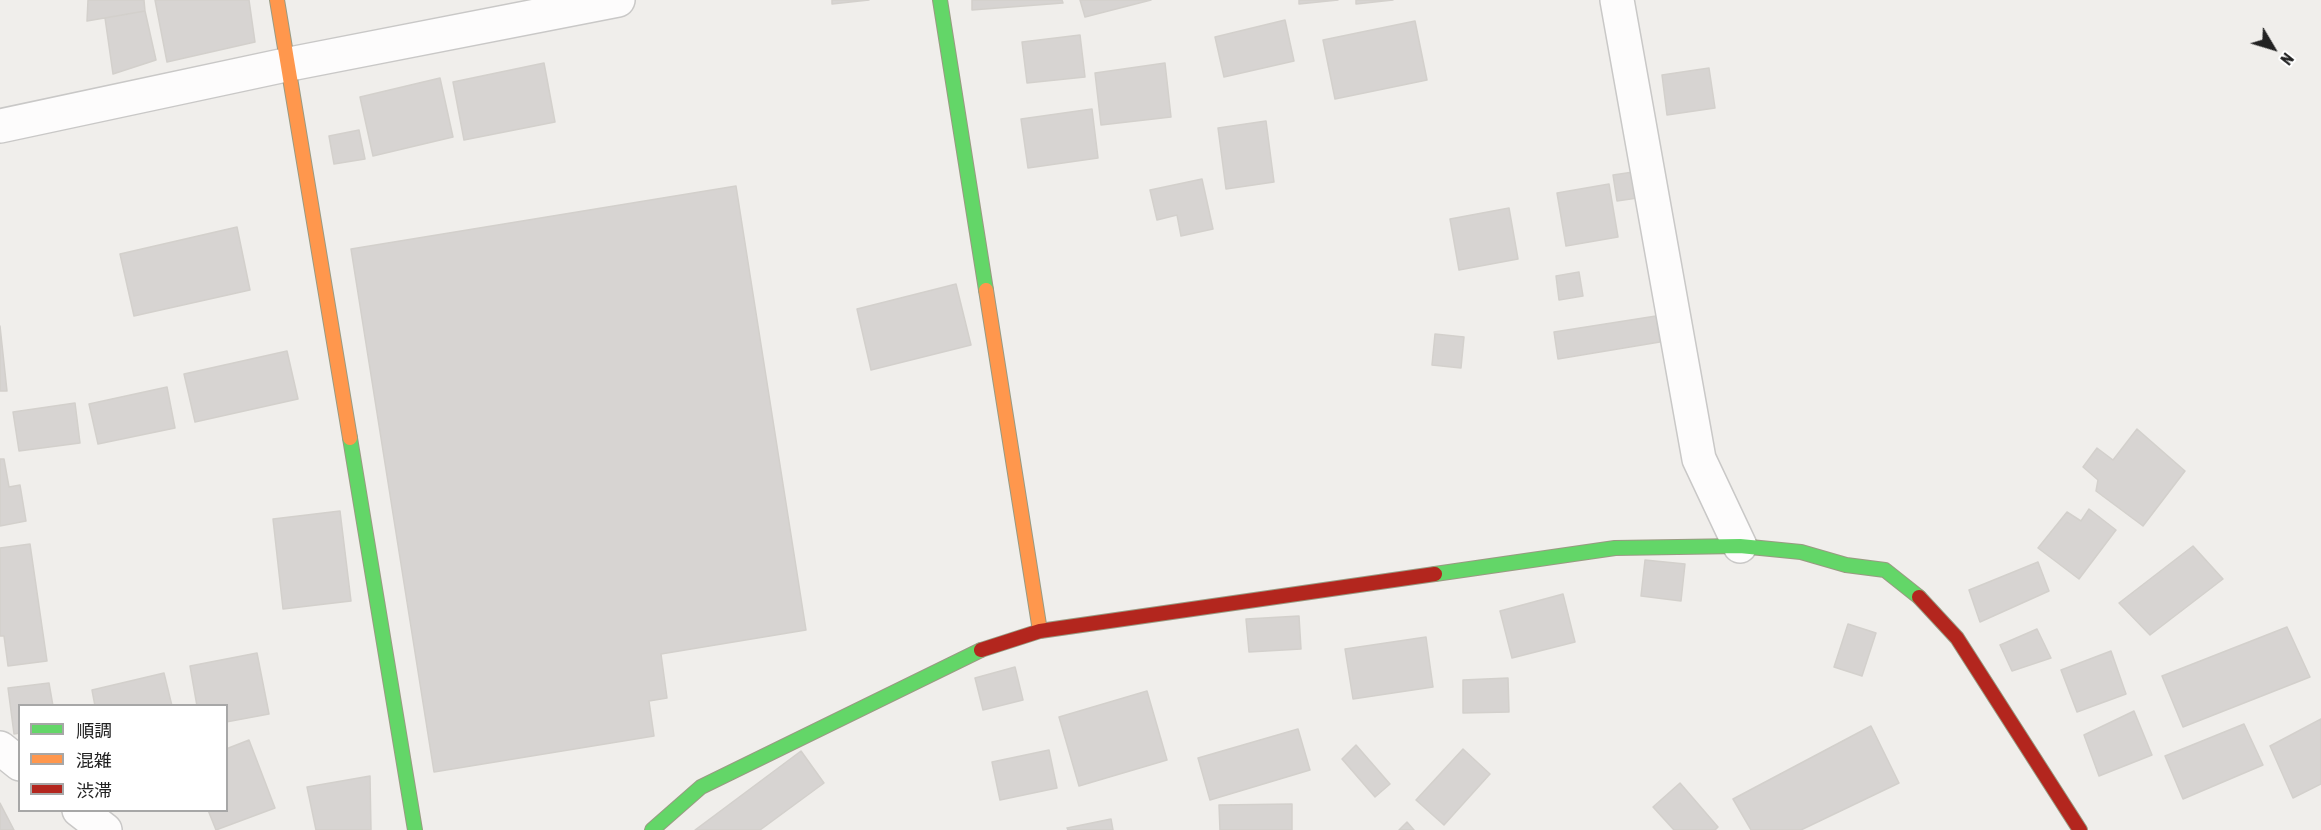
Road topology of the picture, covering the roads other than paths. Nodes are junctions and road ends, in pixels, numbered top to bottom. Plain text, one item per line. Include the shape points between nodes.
1 (277, 0) edge
2 (618, 0) edge
3 (940, 0) edge
4 (1617, 0) edge
5 (290, 64) junction
6 (0, 126) edge
7 (1740, 546) junction
8 (1040, 631) junction
9 (0, 748) edge
10 (18, 762) edge
11 (82, 812) edge
12 (105, 830) edge
13 (415, 830) edge
14 (652, 830) edge
15 (2080, 830) edge

1 - 5 street
2 - 5 street
3 - 8 street
4 - 7 street via 1700,459
5 - 6 street
5 - 13 street
7 - 8 street via 1615,548
7 - 15 street via 1801,552 1846,565 1885,570 1924,601 1957,638
8 - 14 street via 976,652 700,787
9 - 10 street
11 - 12 street

